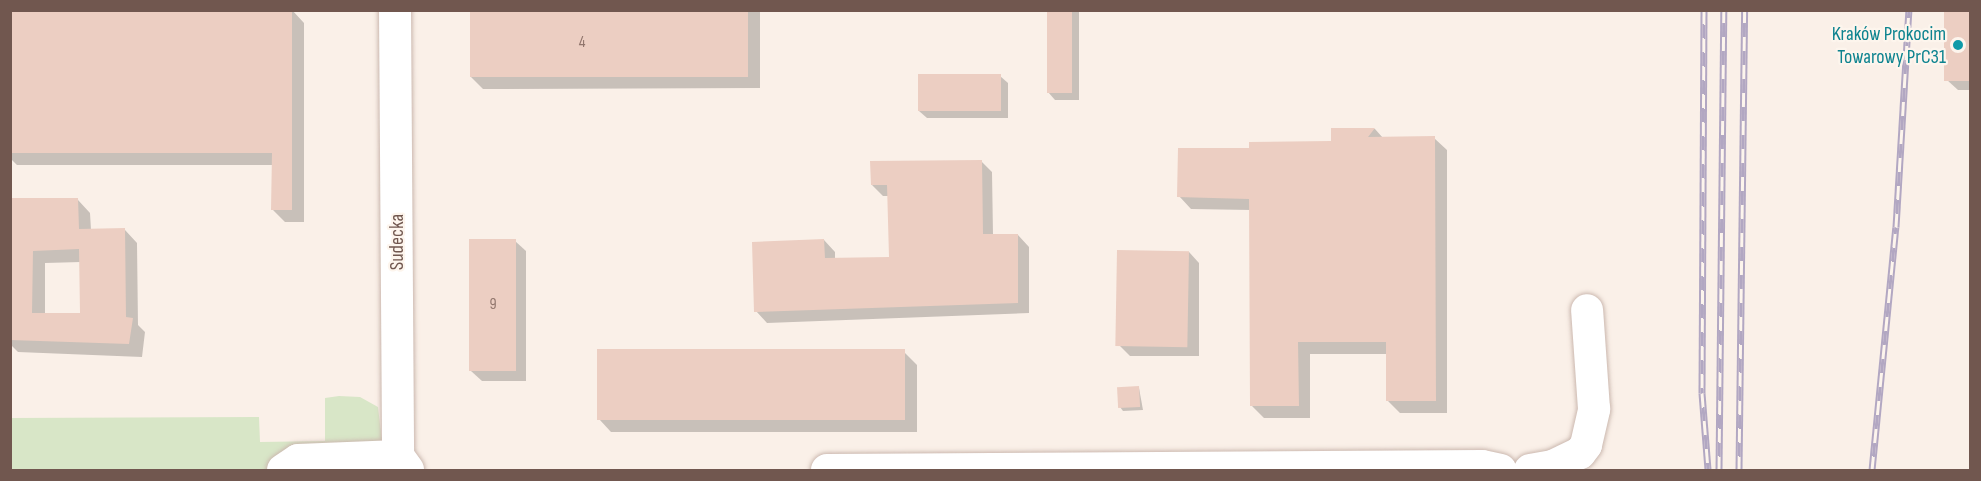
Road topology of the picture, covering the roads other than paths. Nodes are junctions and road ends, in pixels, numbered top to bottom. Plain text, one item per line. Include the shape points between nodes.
1 (395, 10) edge
2 (1587, 310) dead end
3 (403, 463) edge
4 (1491, 468) edge
5 (1052, 470) edge
6 (283, 471) edge
7 (827, 471) edge
8 (1530, 471) edge

1 - 3 street, Sudecka
2 - 8 street via 1594,409 1586,445 1580,453 1553,466
3 - 6 street via 298,460
4 - 5 street
5 - 7 street

